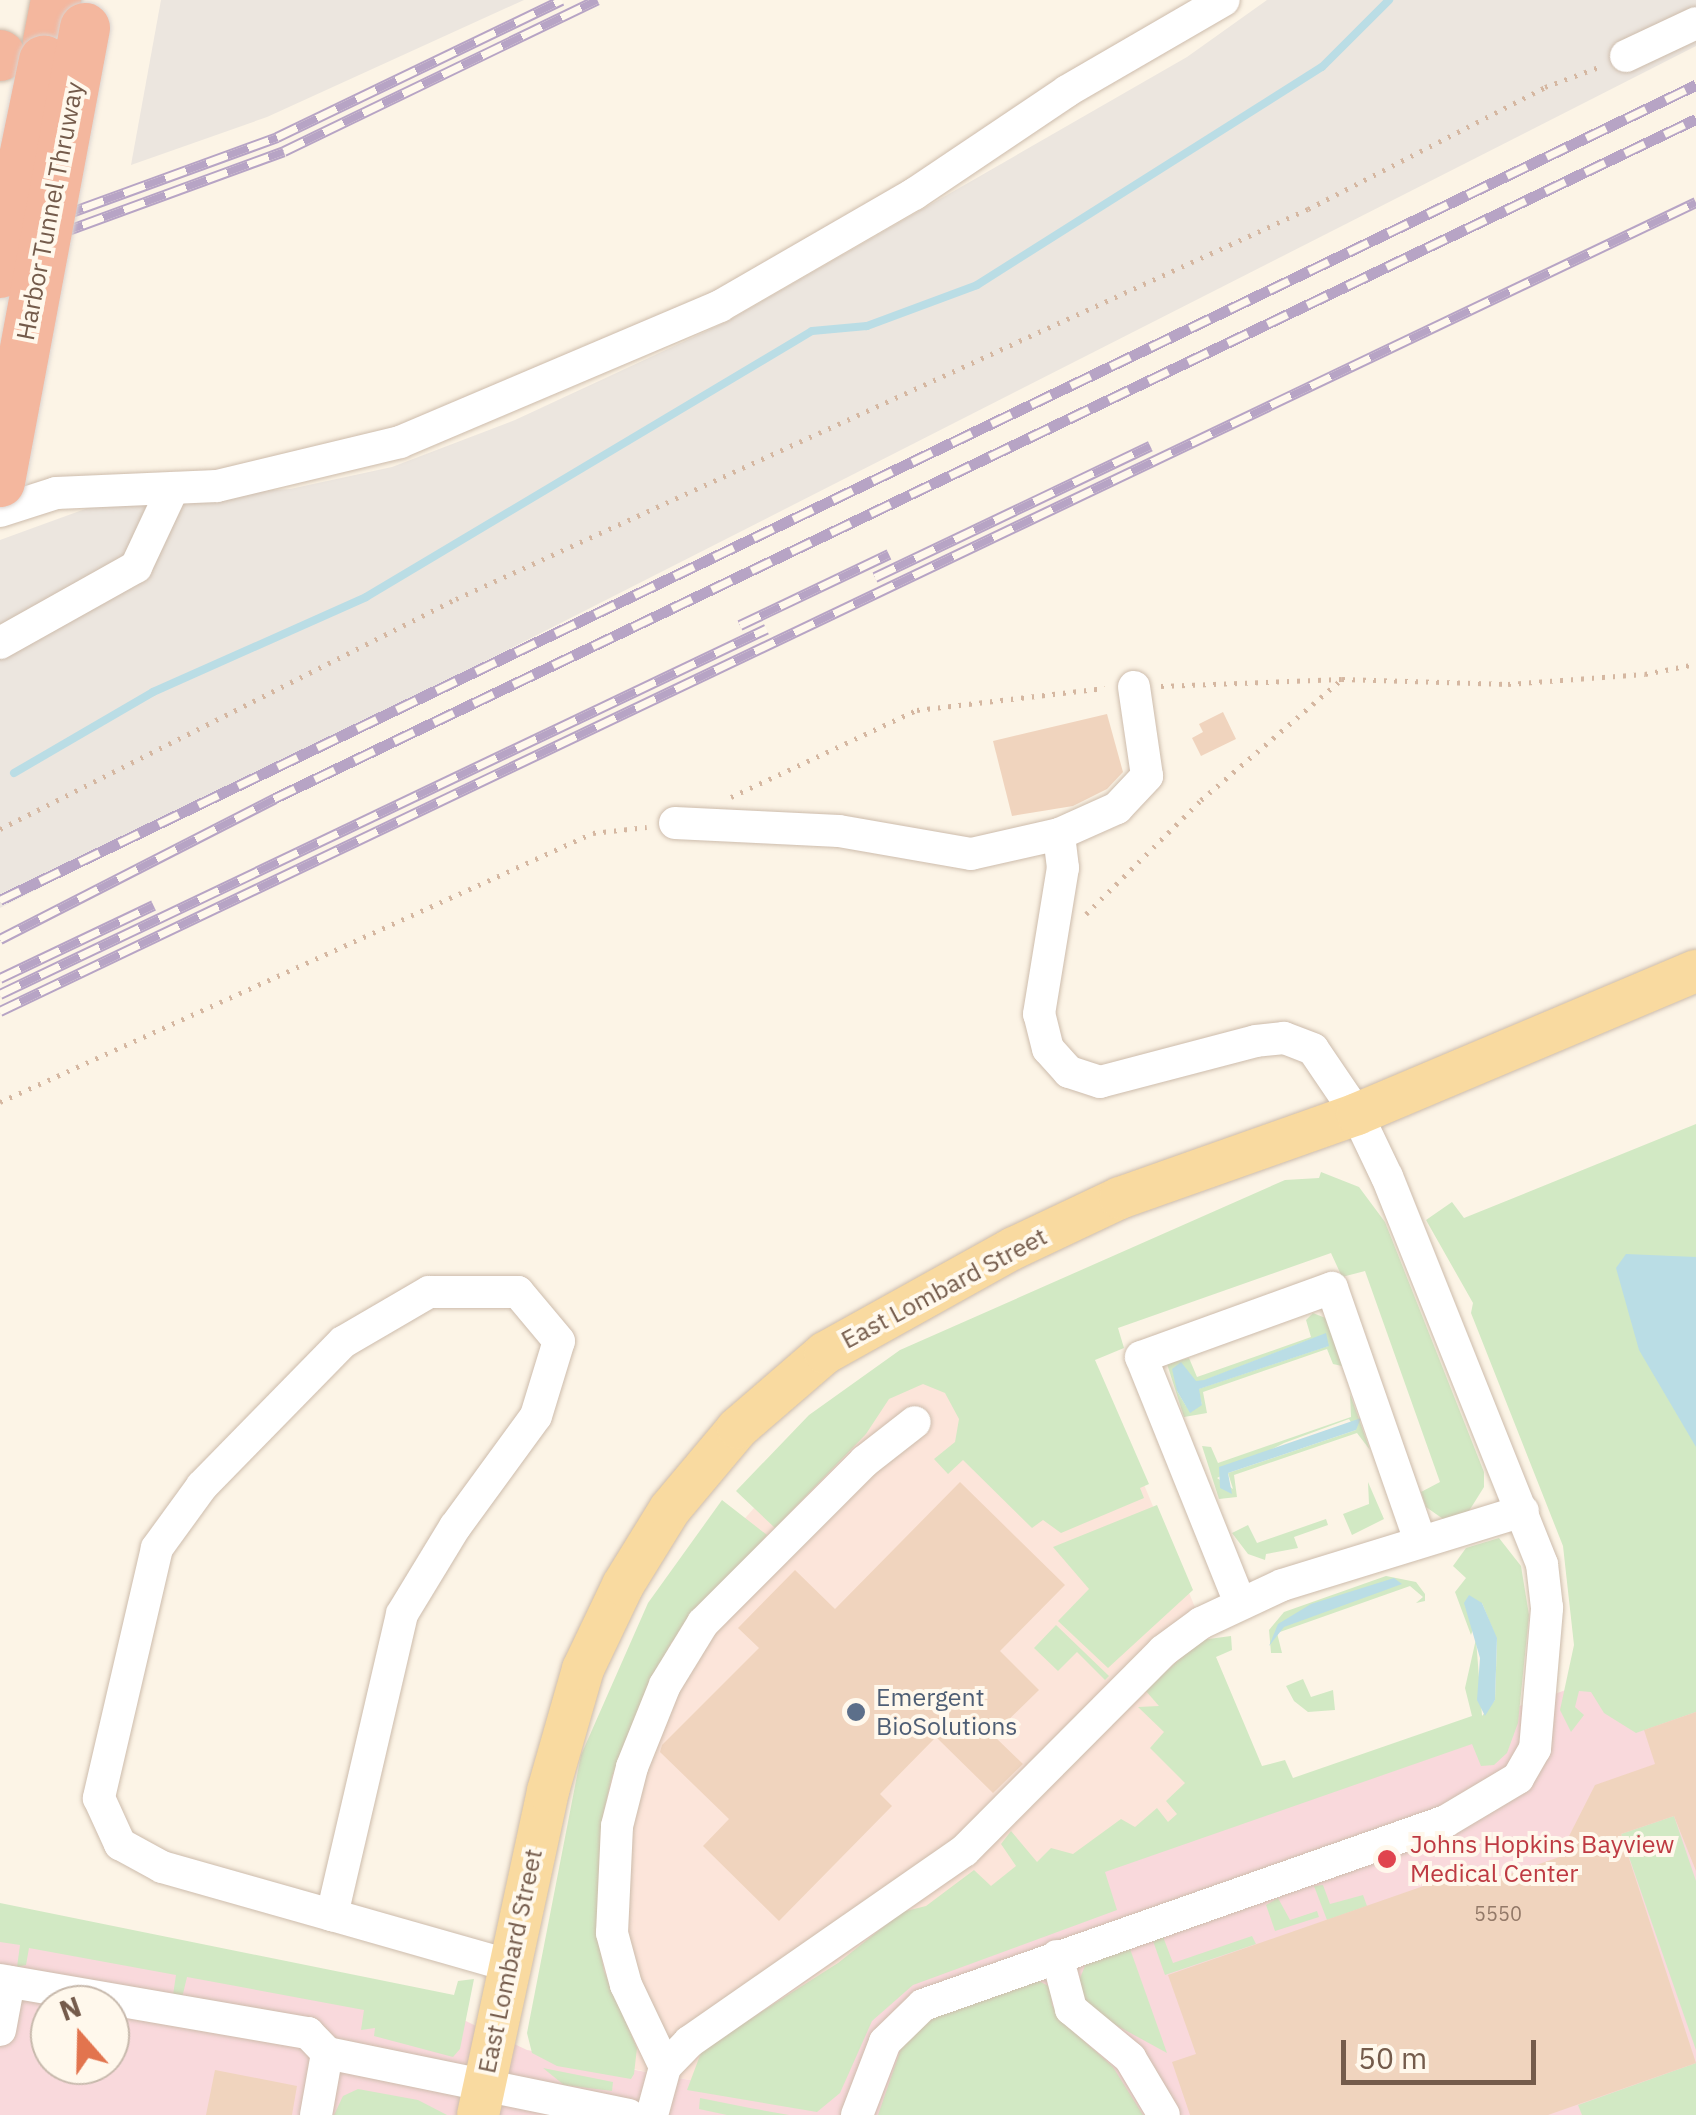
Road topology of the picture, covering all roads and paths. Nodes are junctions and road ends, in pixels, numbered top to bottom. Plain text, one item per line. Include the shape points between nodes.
1 (1224, 0) edge
2 (70, 17) edge
3 (1696, 23) edge
4 (1626, 56) joint
5 (0, 273) edge
6 (0, 482) edge
7 (172, 488) junction
8 (0, 511) edge
9 (0, 643) edge
10 (1342, 679) dead end
11 (1134, 687) dead end
12 (675, 824) dead end
13 (0, 829) edge
14 (1059, 834) junction
15 (1048, 951) junction
16 (1696, 971) edge
17 (1358, 1114) junction
18 (915, 1422) dead end
19 (1522, 1511) junction
20 (1420, 1538) junction
21 (1240, 1604) junction
22 (332, 1916) junction
23 (1057, 1956) junction
24 (507, 1965) junction
25 (4, 1981) edge
26 (0, 2030) edge
27 (327, 2053) junction
28 (664, 2066) junction
29 (481, 2100) edge
30 (316, 2115) edge
31 (629, 2115) edge
32 (652, 2115) edge
33 (857, 2115) edge
34 (1164, 2115) edge

1 - 7 street via 720,306 400,442 217,486
2 - 5 highway, Harbor Tunnel Thruway, bridge
2 - 6 highway, Harbor Tunnel Thruway, bridge
3 - 4 street
4 - 13 path via 1545,87 1308,208 456,599
7 - 8 street via 56,493
7 - 9 street via 136,566
10 - 15 path via 1201,800
11 - 14 street via 1147,776 1117,808
12 - 14 street via 839,831 971,854
14 - 15 street via 1063,868
15 - 17 street via 1040,1028 1057,1064 1069,1072 1100,1082 1284,1038 1313,1049
16 - 17 main road, East Lombard Street
17 - 19 street
17 - 24 main road, East Lombard Street via 1120,1198 915,1298 825,1353 738,1428 670,1509 623,1584 583,1669
18 - 28 street via 865,1461 704,1623 666,1685 632,1767 617,1826 612,1933 626,1985
19 - 20 street via 1457,1534
19 - 23 street via 1542,1564 1547,1608 1535,1749 1518,1778 1446,1821
20 - 21 street
20 - 21 street via 1332,1288 1141,1357
21 - 28 street via 1163,1651 964,1851
22 - 22 street via 162,1867 120,1844 98,1798 157,1548 202,1486 343,1342 429,1292 518,1292 559,1341 536,1416 454,1526 402,1614
22 - 24 street
23 - 33 street via 912,2011 884,2042
23 - 34 street via 1071,2009 1130,2058
24 - 29 main road, East Lombard Street
25 - 26 street
25 - 27 street via 308,2033
27 - 29 street
27 - 30 street
28 - 32 street
29 - 31 street

